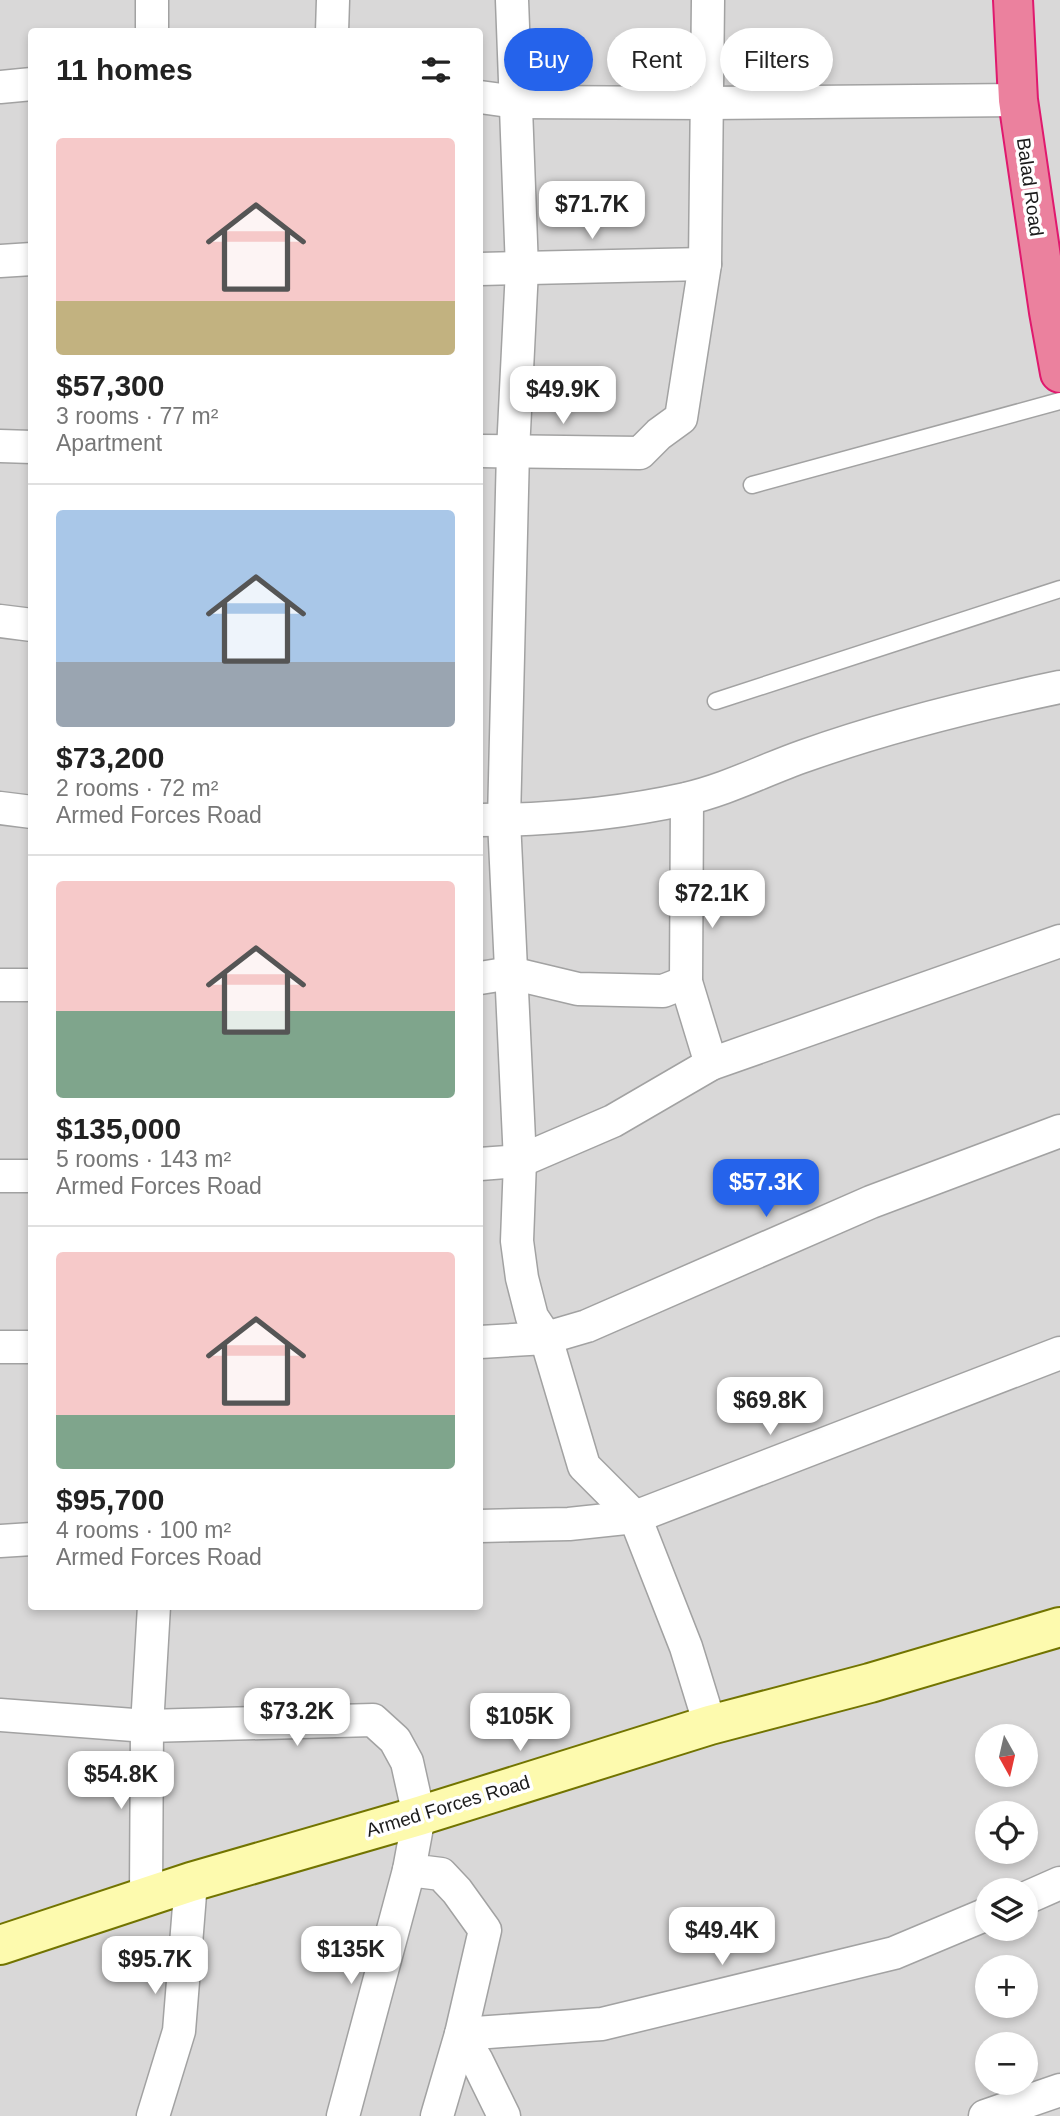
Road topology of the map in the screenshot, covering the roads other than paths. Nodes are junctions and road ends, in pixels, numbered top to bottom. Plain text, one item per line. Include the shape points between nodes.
1 (152, 0) edge
2 (333, 0) edge
3 (512, 0) edge
4 (708, 0) edge
5 (1013, 0) edge
6 (152, 28) edge
7 (332, 28) edge
8 (28, 84) edge
9 (0, 87) edge
10 (483, 97) edge
11 (1018, 100) junction
12 (516, 102) junction
13 (707, 103) junction
14 (28, 259) edge
15 (0, 261) edge
16 (705, 264) junction
17 (483, 269) edge
18 (522, 269) junction
19 (1060, 373) edge
20 (1060, 401) edge
21 (0, 446) edge
22 (28, 447) edge
23 (483, 451) edge
24 (513, 451) junction
25 (752, 485) dead end
26 (1060, 589) edge
27 (0, 621) edge
28 (28, 624) edge
29 (1060, 687) edge
30 (716, 701) dead end
31 (687, 799) junction
32 (0, 808) edge
33 (28, 812) edge
34 (492, 820) edge
35 (1060, 941) edge
36 (511, 973) junction
37 (483, 978) edge
38 (686, 982) junction
39 (0, 985) edge
40 (28, 985) edge
41 (711, 1064) junction
42 (1060, 1131) edge
43 (520, 1161) junction
44 (483, 1164) edge
45 (0, 1176) edge
46 (28, 1176) edge
47 (546, 1338) junction
48 (483, 1342) edge
49 (0, 1347) edge
50 (28, 1347) edge
51 (1060, 1353) edge
52 (635, 1517) junction
53 (483, 1526) edge
54 (28, 1539) edge
55 (0, 1541) edge
56 (154, 1610) edge
57 (1060, 1627) edge
58 (0, 1715) edge
59 (710, 1725) junction
60 (147, 1726) junction
61 (419, 1816) junction
62 (408, 1870) junction
63 (191, 1882) junction
64 (1060, 1883) edge
65 (1038, 1893) edge
66 (146, 1896) junction
67 (975, 1919) edge
68 (0, 1945) edge
69 (461, 2035) junction
70 (1060, 2090) edge
71 (153, 2116) edge
72 (343, 2116) edge
73 (437, 2116) edge
74 (503, 2116) edge
75 (985, 2116) edge

1 - 6 street
2 - 7 street
3 - 12 street
4 - 13 street
5 - 11 highway, Balad Road
8 - 9 street
10 - 12 street
11 - 13 street
11 - 19 highway, Balad Road
12 - 13 street
12 - 18 street
13 - 16 street
14 - 15 street
16 - 18 street
16 - 24 street via 681,418 640,453
17 - 18 street
18 - 24 street
20 - 25 lane
21 - 22 street
23 - 24 street
24 - 34 street
26 - 30 lane
27 - 28 street
29 - 31 street via 955,709 804,756
31 - 34 street via 592,816
31 - 38 street
32 - 33 street
34 - 36 street
35 - 41 street
36 - 37 street
36 - 38 street via 578,989 663,991
36 - 43 street
38 - 41 street
39 - 40 street
41 - 43 street via 613,1121
42 - 47 street via 871,1202 587,1326
43 - 44 street
43 - 47 street via 520,1266 532,1317
45 - 46 street
47 - 48 street
47 - 52 street via 584,1466
49 - 50 street
51 - 52 street
52 - 53 street
52 - 59 street via 686,1647
54 - 55 street
56 - 60 street
57 - 59 street, Armed Forces Road
58 - 60 street
59 - 61 street, Armed Forces Road
60 - 61 street via 373,1720 395,1740 407,1762
60 - 66 street
61 - 62 street
61 - 63 street, Armed Forces Road
62 - 69 street via 441,1874 485,1930
62 - 72 street
63 - 66 street, Armed Forces Road
63 - 71 street via 179,2031
64 - 65 street
66 - 68 street, Armed Forces Road
67 - 69 street via 894,1953 602,2024
69 - 73 street
69 - 74 street
70 - 75 street

